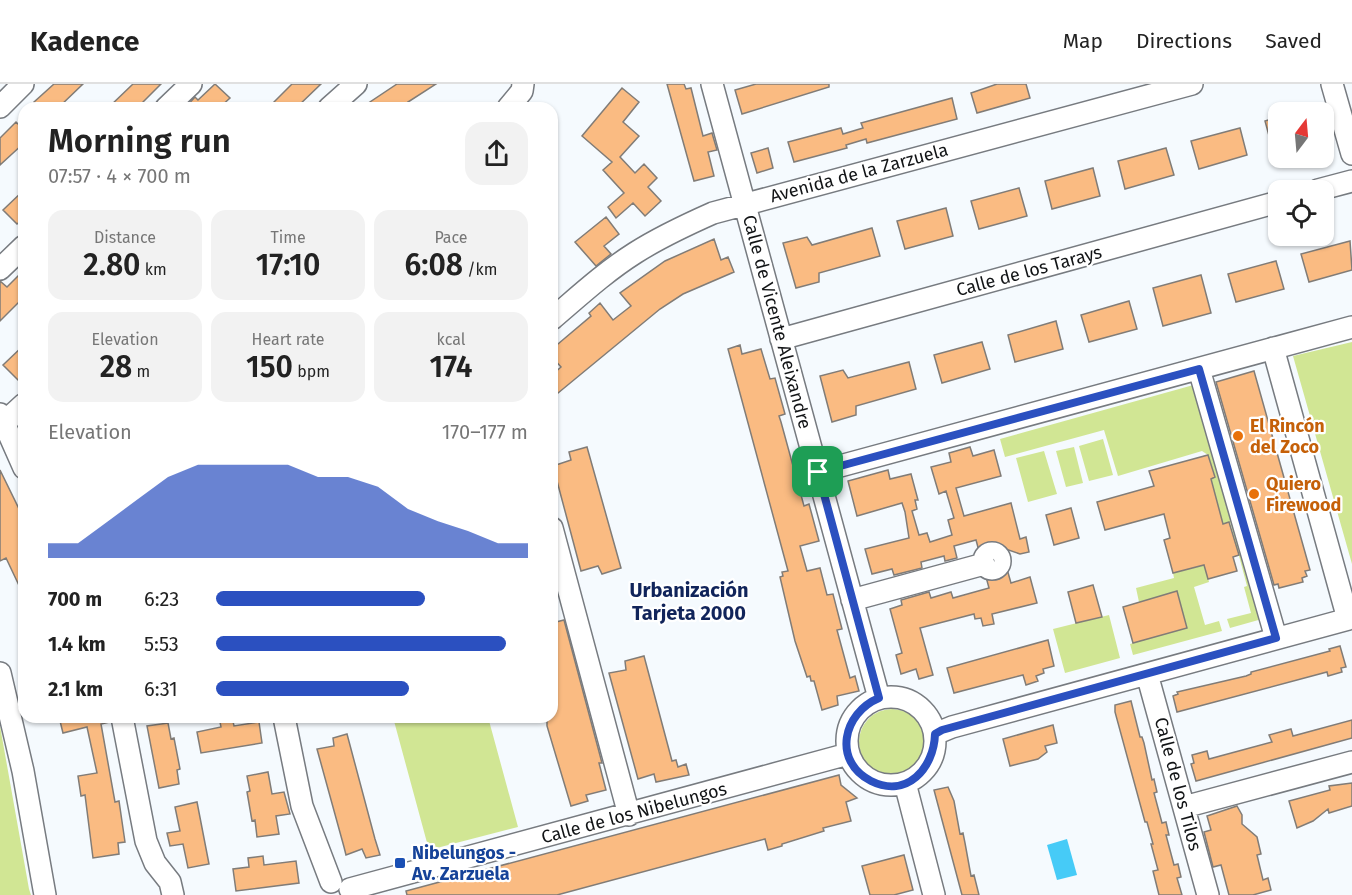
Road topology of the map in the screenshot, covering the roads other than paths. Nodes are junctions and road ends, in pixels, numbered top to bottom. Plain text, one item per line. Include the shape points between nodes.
1 (23, 84) edge
2 (191, 84) edge
3 (356, 84) edge
4 (523, 84) edge
5 (712, 84) edge
6 (1192, 84) edge
7 (1332, 84) edge
8 (172, 102) edge
9 (335, 102) edge
10 (513, 102) edge
11 (0, 107) edge
12 (1352, 154) edge
13 (1352, 181) edge
14 (1334, 186) edge
15 (745, 204) junction
16 (1268, 205) edge
17 (18, 252) edge
18 (0, 269) edge
19 (558, 314) edge
20 (1352, 327) edge
21 (781, 339) junction
22 (1273, 348) junction
23 (1199, 369) junction
24 (18, 410) edge
25 (2, 420) edge
26 (18, 455) edge
27 (818, 472) junction
28 (558, 550) edge
29 (984, 564) dead end
30 (852, 600) junction
31 (1350, 618) edge
32 (1276, 638) junction
33 (0, 673) edge
34 (1147, 674) junction
35 (879, 698) junction
36 (123, 723) edge
37 (285, 723) edge
38 (935, 734) junction
39 (848, 754) junction
40 (1352, 762) edge
41 (905, 783) junction
42 (1184, 807) junction
43 (629, 814) junction
44 (171, 889) edge
45 (338, 890) edge
46 (45, 895) edge
47 (190, 895) edge
48 (934, 895) edge
49 (1208, 895) edge

1 - 11 street
2 - 8 street
3 - 9 street
4 - 10 street
5 - 15 street, Calle de Vicente Aleixandre
6 - 15 street, Avenida de la Zarzuela
7 - 12 street
13 - 14 street
15 - 19 street, Avenida de la Zarzuela via 713,213 634,253
15 - 21 street, Calle de Vicente Aleixandre
16 - 21 street, Calle de los Tarays
17 - 18 street
20 - 22 street
21 - 27 street, Calle de Vicente Aleixandre
22 - 23 street
22 - 31 street
23 - 27 street via 1135,394
23 - 32 street
24 - 25 street
25 - 26 street
27 - 30 street, Calle de Vicente Aleixandre
28 - 43 street
29 - 30 street
30 - 35 street, Calle de Vicente Aleixandre
31 - 32 street
32 - 34 street
33 - 46 street via 23,771
34 - 38 street
34 - 42 street, Calle de los Tilos
35 - 38 street via 894,697 914,704 930,720
35 - 39 street via 851,720
36 - 44 street via 146,841
37 - 45 street via 302,806
38 - 41 street via 929,764 919,776
39 - 41 street via 857,770 870,781 887,785
39 - 43 street, Calle de los Nibelungos
40 - 42 street
41 - 48 street
42 - 49 street, Calle de los Tilos
43 - 45 street, Calle de los Nibelungos
44 - 47 street

